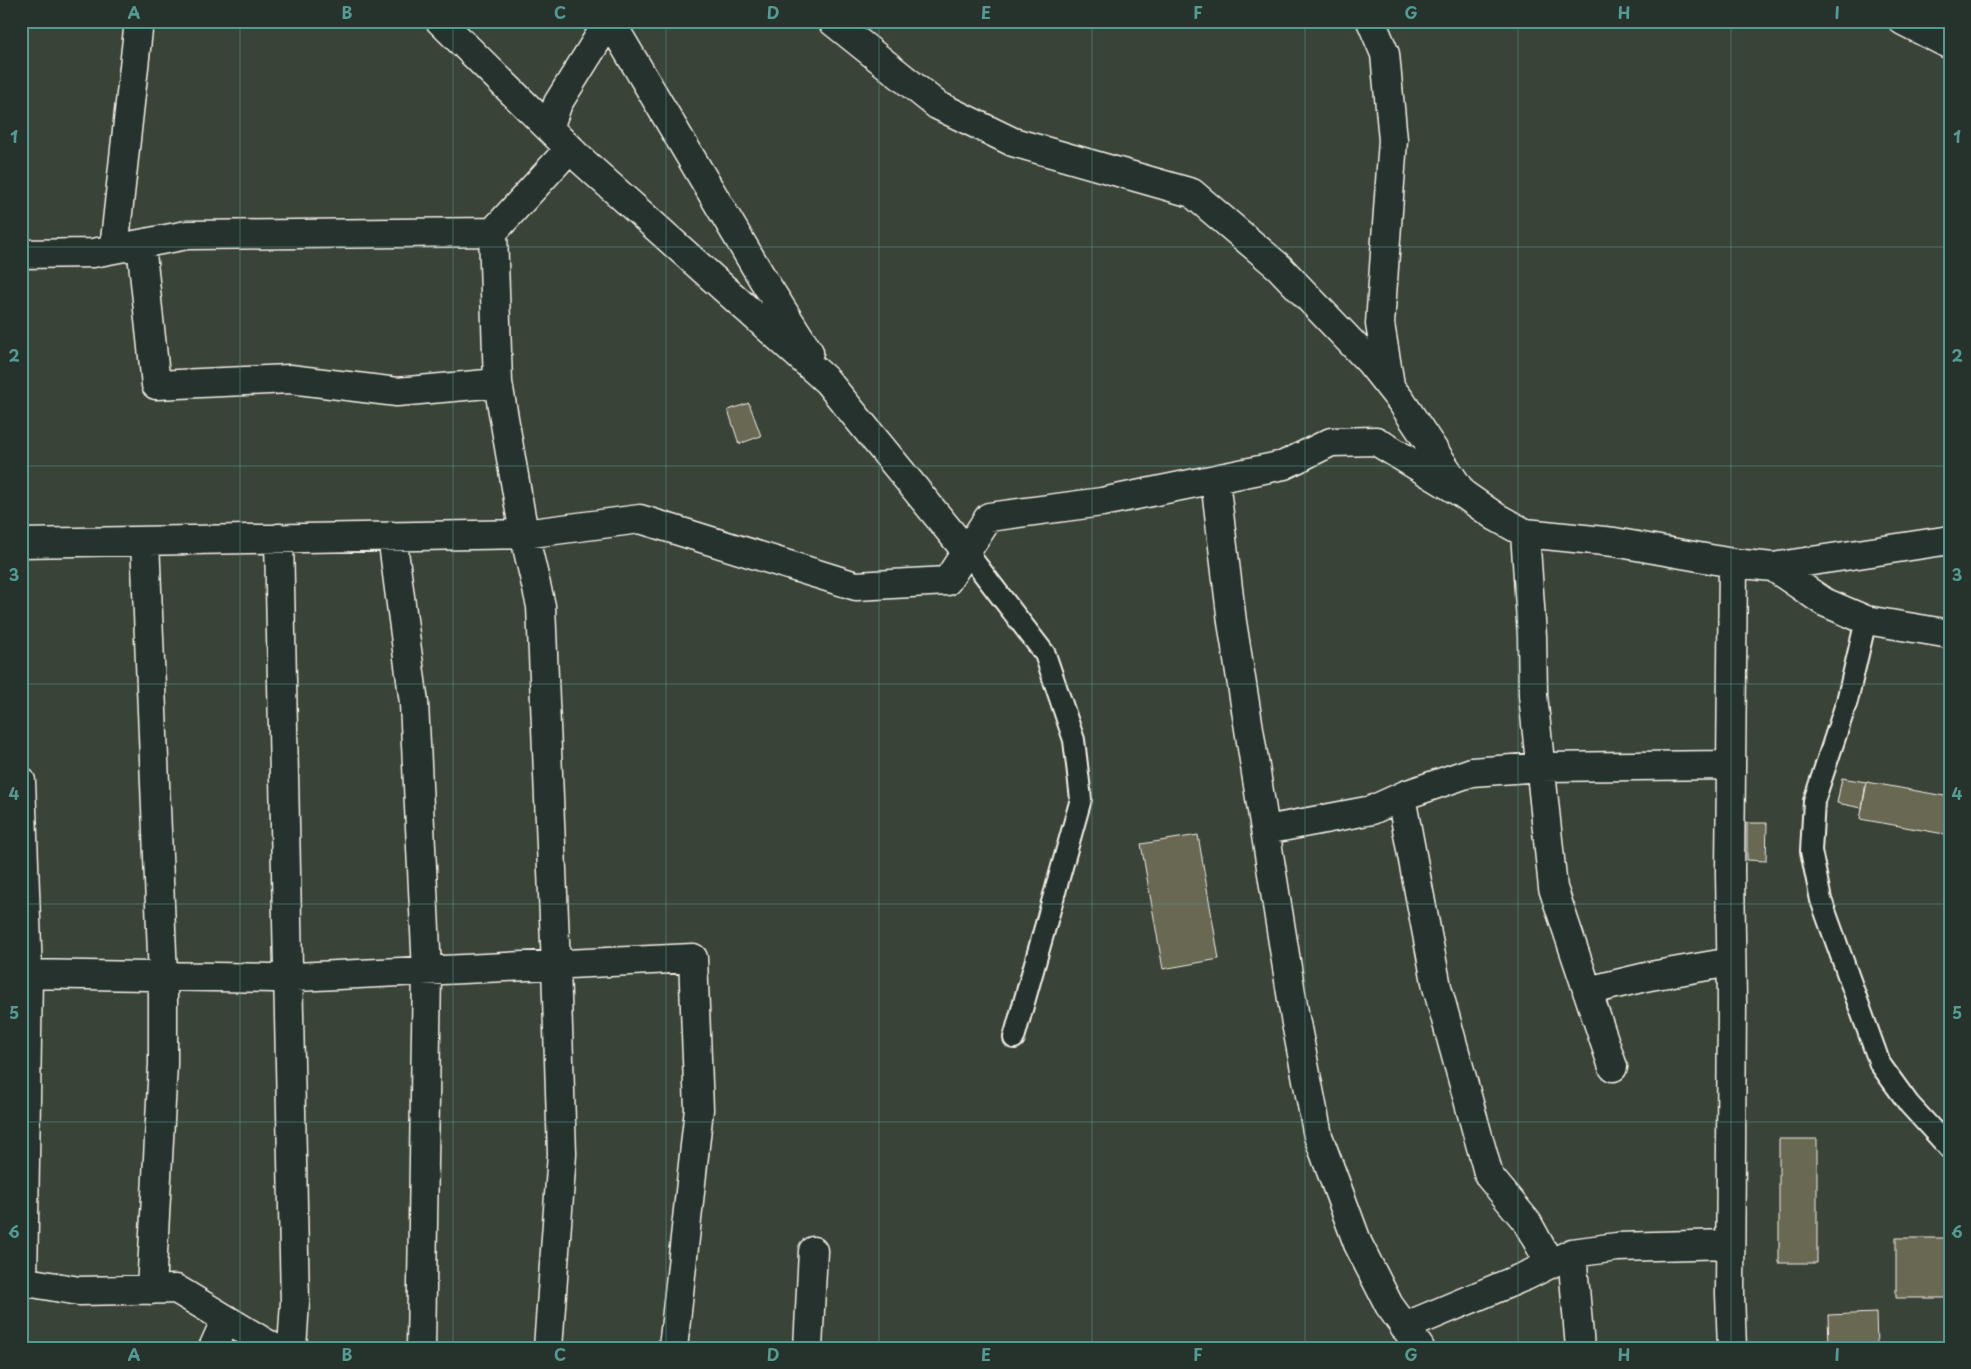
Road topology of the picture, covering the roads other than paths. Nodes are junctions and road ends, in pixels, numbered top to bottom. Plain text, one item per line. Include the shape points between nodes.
1 (139, 21) edge
2 (440, 21) edge
3 (609, 21) edge
4 (832, 21) edge
5 (1371, 21) edge
6 (1903, 21) edge
7 (1950, 45) edge
8 (549, 128) junction
9 (570, 148) junction
10 (493, 232) junction
11 (142, 244) junction
12 (114, 249) junction
13 (21, 254) edge
14 (827, 381) junction
15 (498, 383) junction
16 (1391, 388) junction
17 (1215, 480) junction
18 (1462, 494) junction
19 (1525, 533) junction
20 (524, 534) junction
21 (392, 536) junction
22 (280, 538) junction
23 (1950, 540) edge
24 (145, 541) junction
25 (21, 543) edge
26 (966, 551) junction
27 (1733, 563) junction
28 (1773, 567) junction
29 (1866, 620) junction
30 (1950, 634) edge
31 (1731, 765) junction
32 (1540, 767) junction
33 (21, 781) edge
34 (1402, 796) junction
35 (1266, 830) junction
36 (1731, 962) junction
37 (556, 966) junction
38 (427, 971) junction
39 (25, 974) edge
40 (163, 977) junction
41 (289, 977) junction
42 (1587, 991) junction
43 (1014, 1038) dead end
44 (1613, 1067) dead end
45 (1950, 1149) edge
46 (1730, 1244) junction
47 (813, 1252) dead end
48 (1561, 1258) junction
49 (22, 1281) edge
50 (151, 1290) junction
51 (226, 1319) junction
52 (1412, 1337) edge
53 (213, 1348) edge
54 (274, 1348) edge
55 (292, 1348) edge
56 (421, 1348) edge
57 (548, 1348) edge
58 (673, 1348) edge
59 (808, 1348) edge
60 (1580, 1348) edge
61 (1732, 1348) edge

1 - 12 street
2 - 8 street
3 - 8 street via 558,103
3 - 14 street
4 - 16 street via 937,105 1013,142 1192,193 1279,267
5 - 16 street via 1385,54 1393,140 1380,324
6 - 7 street
8 - 9 street
9 - 10 street
9 - 14 street
10 - 11 street via 187,235
10 - 15 street
11 - 12 street
11 - 15 street via 156,385 290,379 397,392
12 - 13 street via 93,253
14 - 26 street
15 - 20 street
16 - 18 street
17 - 18 street via 1284,465 1331,442 1376,441
17 - 26 street via 1102,502 989,517
17 - 35 street via 1232,622
18 - 19 street
19 - 27 street via 1614,542
19 - 32 street
20 - 21 street
20 - 26 street via 640,520 856,586 947,581
20 - 37 street via 541,606
21 - 22 street
21 - 38 street via 414,703
22 - 24 street
22 - 41 street
23 - 28 street
24 - 25 street
24 - 40 street
26 - 43 lane via 1045,654 1074,740 1081,799
27 - 28 street
27 - 31 street
28 - 29 street via 1824,602
29 - 30 street
29 - 45 lane via 1847,701 1814,801 1811,851 1821,900 1880,1064
31 - 32 street
31 - 36 street
32 - 34 street via 1472,772
32 - 42 street via 1553,888
33 - 39 street
34 - 35 street via 1372,810
34 - 48 street via 1437,987 1489,1176
35 - 52 street via 1295,1018 1318,1136 1358,1244 1389,1305
36 - 42 street
36 - 46 street
37 - 38 street
37 - 57 street via 562,1154
37 - 58 street via 693,958 698,1109
38 - 41 street
38 - 56 street
39 - 40 street
39 - 49 street
40 - 41 street
40 - 50 street via 163,1064
41 - 55 street via 295,1302
42 - 44 street
46 - 48 street via 1617,1247
46 - 61 street
47 - 59 street
48 - 52 street
48 - 60 street
49 - 50 street via 79,1291
50 - 51 street via 176,1289
51 - 53 street
51 - 54 street

